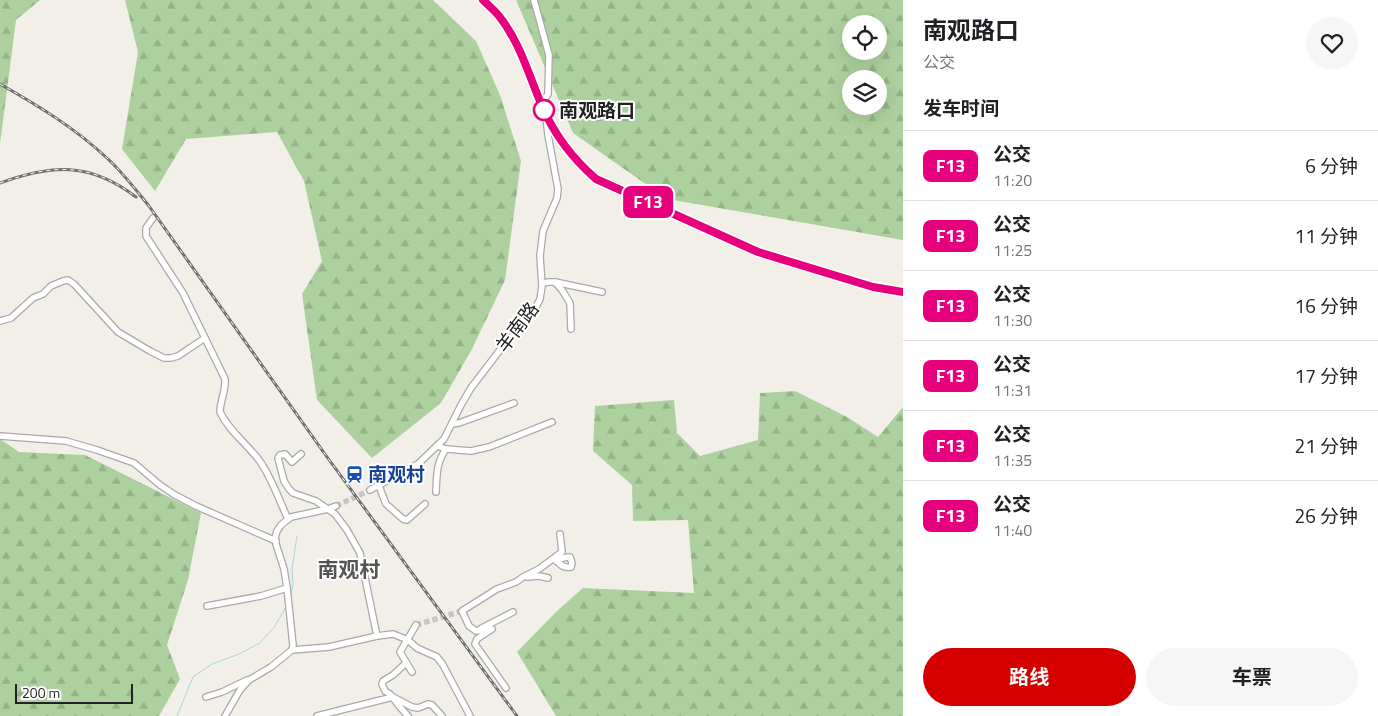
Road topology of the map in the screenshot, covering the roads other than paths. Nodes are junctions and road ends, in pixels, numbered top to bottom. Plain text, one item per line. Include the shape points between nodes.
1 (483, 0) edge
2 (534, 0) edge
3 (541, 105) junction
4 (546, 114) junction
5 (153, 218) dead end
6 (555, 282) junction
7 (542, 283) junction
8 (602, 292) dead end
9 (903, 292) edge
10 (0, 321) edge
11 (571, 329) dead end
12 (205, 338) junction
13 (514, 404) dead end
14 (552, 422) dead end
15 (452, 424) junction
16 (0, 436) edge
17 (437, 446) junction
18 (446, 448) junction
19 (301, 454) dead end
20 (378, 486) junction
21 (370, 490) tunnel mouth
22 (436, 492) dead end
23 (425, 504) dead end
24 (336, 506) tunnel mouth
25 (328, 510) junction
26 (288, 518) junction
27 (560, 534) dead end
28 (276, 541) junction
29 (557, 560) dead end
30 (544, 566) junction
31 (548, 578) dead end
32 (520, 579) junction
33 (287, 588) junction
34 (207, 606) dead end
35 (513, 612) dead end
36 (416, 625) dead end
37 (476, 631) junction
38 (377, 636) junction
39 (408, 640) junction
40 (292, 650) junction
41 (406, 663) junction
42 (412, 672) dead end
43 (249, 680) junction
44 (506, 688) dead end
45 (206, 697) dead end
46 (393, 697) junction
47 (225, 716) edge
48 (317, 716) edge
49 (408, 716) edge
50 (442, 716) edge
51 (470, 716) edge

1 - 3 main road via 499,16 519,49
2 - 3 street via 549,55 548,94
3 - 4 main road
4 - 7 street, 羊南路 via 558,189 543,231 540,256
4 - 9 main road via 578,162 596,179 612,187 758,252 873,287
5 - 12 street via 146,228 146,236 183,293
6 - 7 street
6 - 8 street
6 - 11 street via 570,303
7 - 15 street, 羊南路 via 534,311 482,373
10 - 12 street via 11,318 51,286 68,280 118,332 164,358 178,356
12 - 26 street via 225,379 220,412 257,457
13 - 15 street
14 - 18 street via 489,447 470,451
15 - 17 street, 羊南路
16 - 28 street via 77,444 134,463 160,485 189,502
17 - 18 street
17 - 20 street, 羊南路 via 418,464
18 - 22 street via 439,458
19 - 25 street via 292,462 285,454 280,454 278,458 284,481 293,493 316,501
20 - 21 street, 羊南路
20 - 23 street via 386,504 402,519 407,520
24 - 25 street
25 - 26 street
25 - 38 street via 335,514 360,553
26 - 28 street via 277,531
27 - 30 street via 562,552
28 - 33 street
29 - 30 street via 548,567
30 - 32 street
31 - 32 street via 531,576
32 - 37 street via 462,611 469,626
33 - 34 street
33 - 40 street
35 - 37 street
36 - 39 street
37 - 44 street via 492,629 477,639 476,644
38 - 39 street via 394,634
38 - 40 street via 329,647
39 - 41 street via 400,652
39 - 51 street via 437,657
40 - 43 street
41 - 42 street
41 - 46 street via 383,681 385,691
43 - 45 street
43 - 47 street
46 - 48 street
46 - 49 street
46 - 50 street via 412,707 432,705

